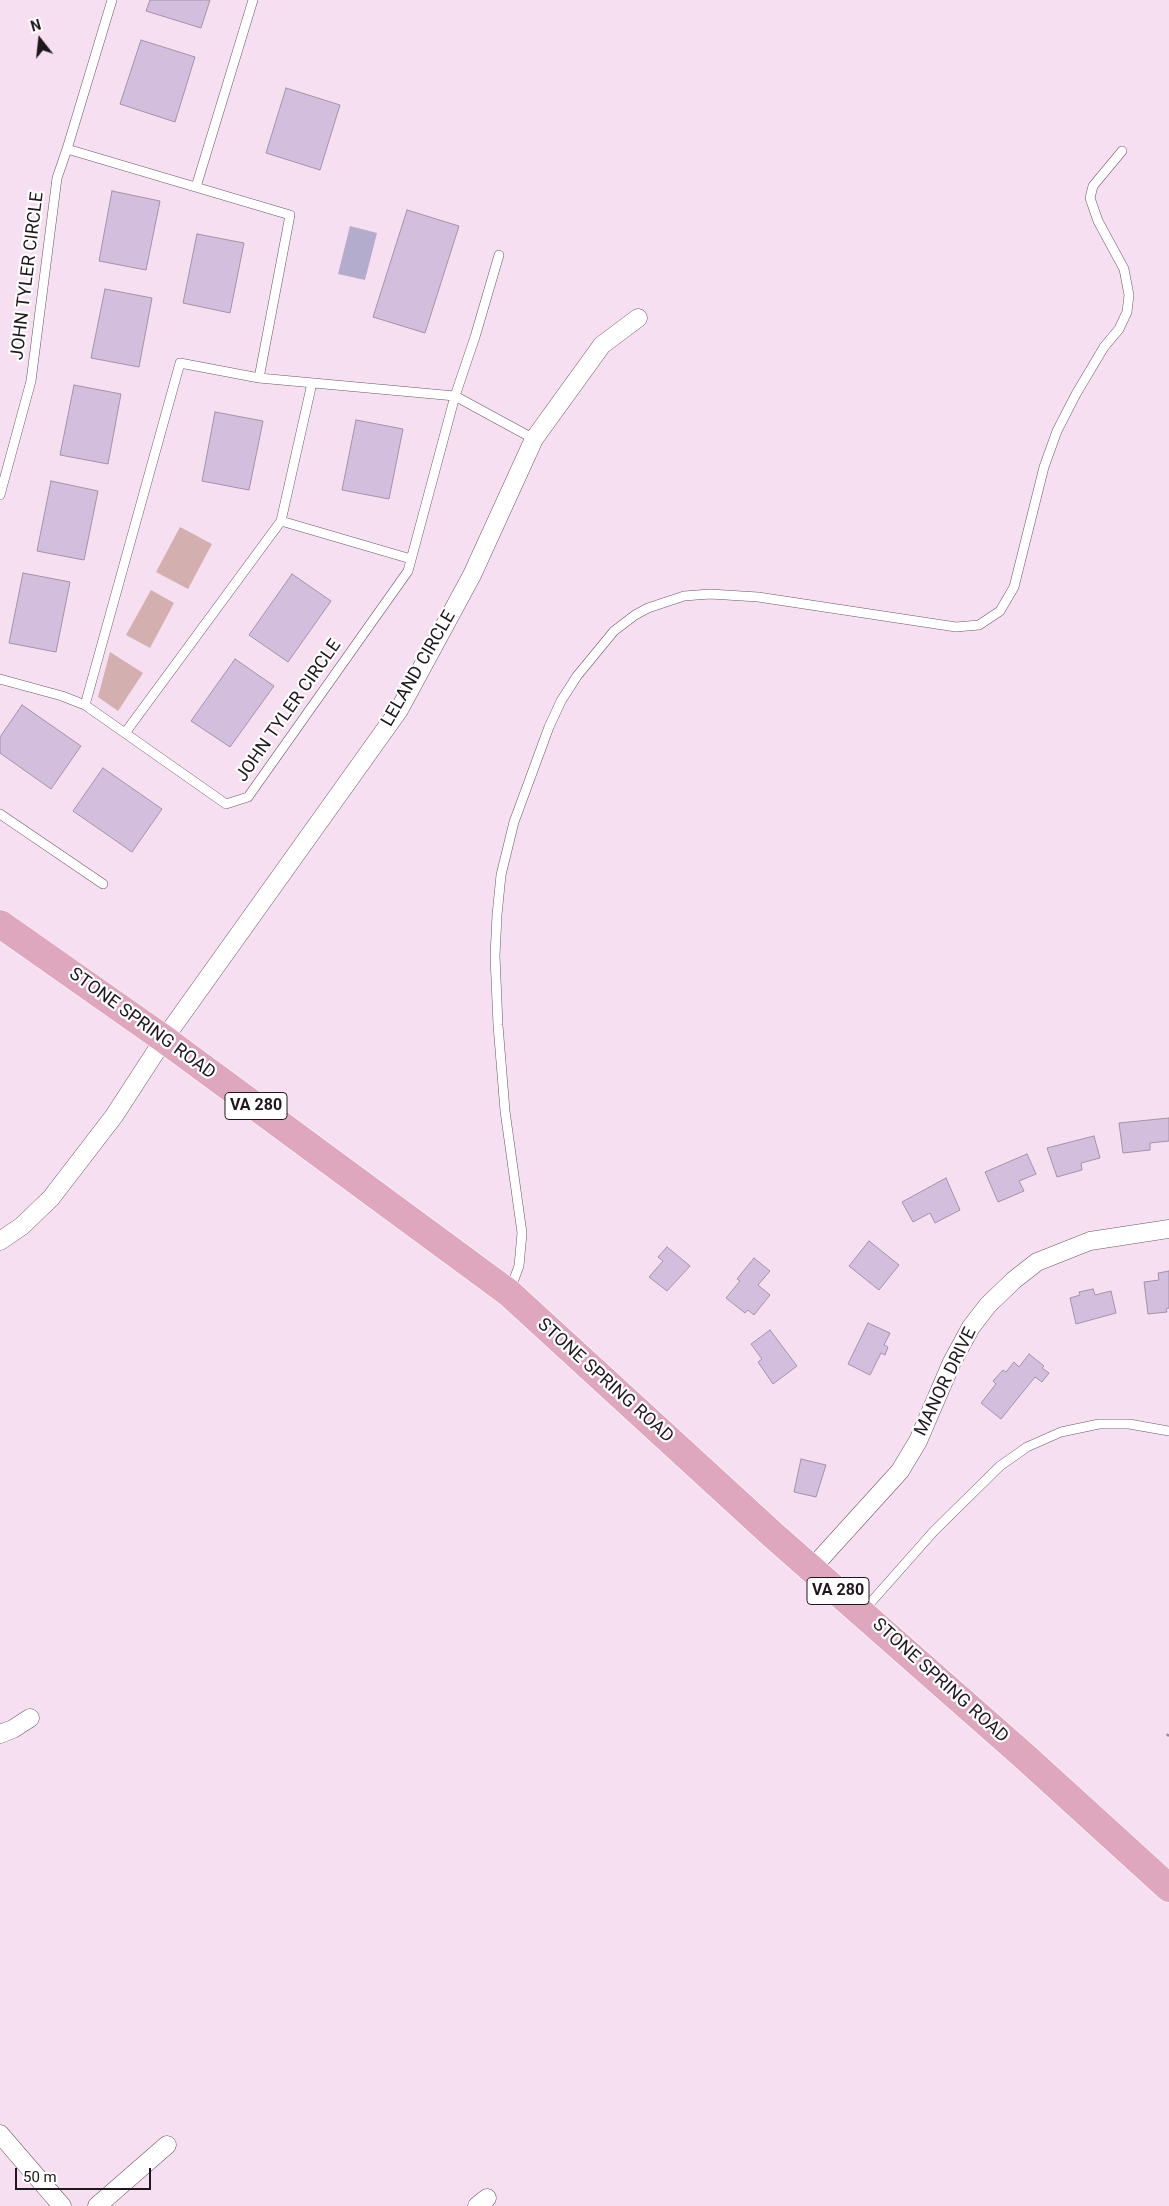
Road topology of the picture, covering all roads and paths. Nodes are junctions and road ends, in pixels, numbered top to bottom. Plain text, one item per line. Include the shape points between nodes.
1 (112, 0) edge
2 (253, 0) edge
3 (67, 149) junction
4 (1122, 151) dead end
5 (196, 187) junction
6 (499, 255) dead end
7 (638, 318) dead end
8 (259, 378) junction
9 (312, 383) junction
10 (455, 396) junction
11 (534, 439) junction
12 (0, 495) edge
13 (281, 521) junction
14 (411, 559) junction
15 (0, 679) edge
16 (86, 705) junction
17 (125, 733) junction
18 (0, 814) edge
19 (103, 884) dead end
20 (0, 924) edge
21 (164, 1039) junction
22 (1169, 1229) edge
23 (0, 1241) edge
24 (509, 1293) junction
25 (1169, 1431) edge
26 (812, 1568) junction
27 (862, 1612) junction
28 (30, 1718) dead end
29 (0, 1734) edge
30 (1169, 1888) edge
31 (0, 2134) edge
32 (167, 2145) dead end
33 (62, 2206) edge
34 (97, 2206) edge

1 - 3 lane, JOHN TYLER CIRCLE
2 - 5 lane
3 - 5 lane
3 - 12 lane, JOHN TYLER CIRCLE via 57,178 31,381
4 - 24 lane via 1093,186 1090,198 1094,214 1124,269 1129,294 1127,312 1057,431 1044,468 1018,574 1011,595 1000,611 979,625 956,627 758,597 684,596 648,608 614,631 561,701 548,727 514,822 497,915 498,1025 505,1111 522,1233 519,1266
5 - 8 lane via 290,215
6 - 10 lane, JOHN TYLER CIRCLE
7 - 11 street, LELAND CIRCLE via 602,345
8 - 9 lane
8 - 16 lane via 180,363
9 - 10 lane
9 - 13 lane
10 - 11 lane
10 - 14 lane, JOHN TYLER CIRCLE
11 - 21 street, LELAND CIRCLE via 472,575 399,710
13 - 14 lane
13 - 17 lane
14 - 17 lane, JOHN TYLER CIRCLE via 408,571 248,796 226,804
15 - 16 lane, JOHN TYLER CIRCLE
16 - 17 lane, JOHN TYLER CIRCLE
18 - 19 lane
20 - 21 main road, STONE SPRING ROAD / VA 280
21 - 23 street, LELAND CIRCLE via 114,1116 51,1198 22,1226
21 - 24 main road, STONE SPRING ROAD / VA 280
22 - 26 street, MANOR DRIVE via 1090,1241 1036,1262 1014,1280 971,1327 918,1441 900,1471
24 - 26 main road, STONE SPRING ROAD / VA 280
25 - 27 lane via 1129,1424 1099,1424 1061,1432 1027,1447 1000,1466 934,1531
26 - 27 main road, STONE SPRING ROAD / VA 280
27 - 30 main road, STONE SPRING ROAD / VA 280
28 - 29 street
31 - 33 street
32 - 34 street

